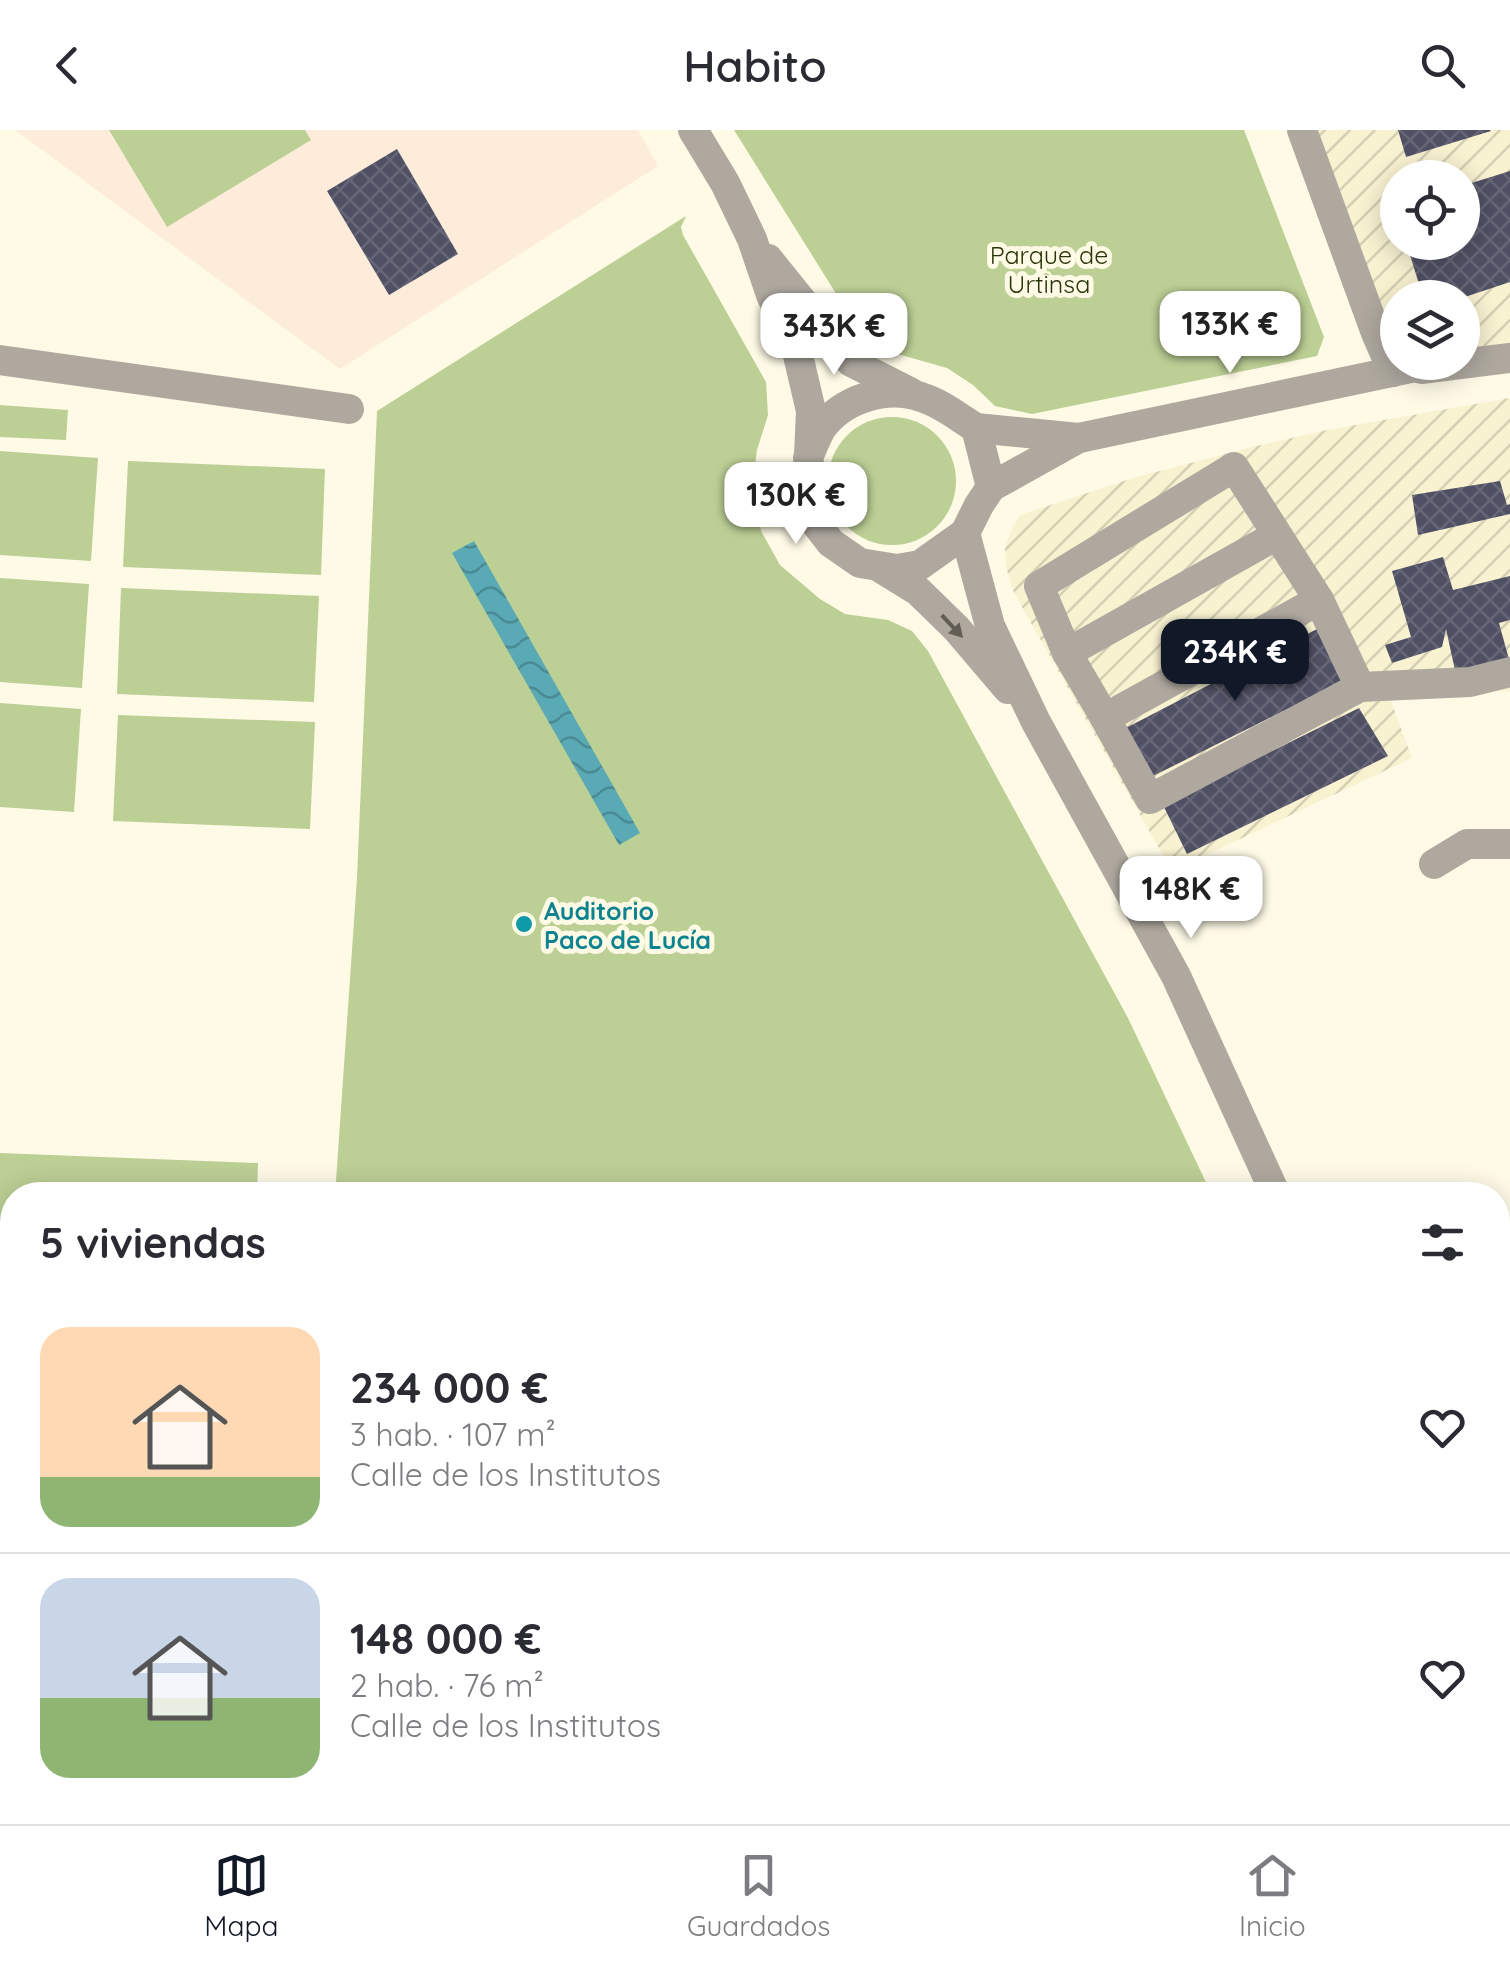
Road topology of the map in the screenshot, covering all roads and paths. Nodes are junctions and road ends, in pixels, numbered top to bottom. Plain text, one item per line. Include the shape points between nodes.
1 (693, 130) edge
2 (1302, 130) edge
3 (752, 238) junction
4 (1380, 342) edge
5 (1510, 347) edge
6 (1480, 354) edge
7 (1510, 358) edge
8 (0, 360) edge
9 (1480, 362) edge
10 (1380, 375) edge
11 (918, 395) junction
12 (349, 409) dead end
13 (976, 428) junction
14 (1079, 438) junction
15 (808, 458) junction
16 (991, 487) junction
17 (965, 533) junction
18 (1277, 535) junction
19 (876, 566) junction
20 (1319, 600) junction
21 (1067, 653) junction
22 (1510, 672) edge
23 (1360, 687) junction
24 (1106, 718) junction
25 (1036, 722) junction
26 (1510, 844) edge
27 (1434, 864) dead end
28 (1270, 1182) edge

1 - 3 street
2 - 4 street
3 - 11 street via 851,362
3 - 15 street via 797,351 811,412
5 - 6 street
7 - 9 street
8 - 12 street
10 - 14 street
11 - 13 street
11 - 15 street via 883,392 842,408
13 - 14 street
13 - 16 street
14 - 16 street
15 - 19 street via 807,497 818,525 830,543
16 - 17 street
17 - 19 street via 920,565
17 - 25 street via 990,626
18 - 20 street
18 - 21 street
18 - 21 street via 1234,467 1039,586
19 -> 25 street via 918,591 956,628
20 - 23 street
20 - 24 street
21 - 24 street
22 - 23 street via 1470,682
23 - 24 street via 1150,799
25 - 28 street via 1176,976
26 - 27 street via 1467,844

